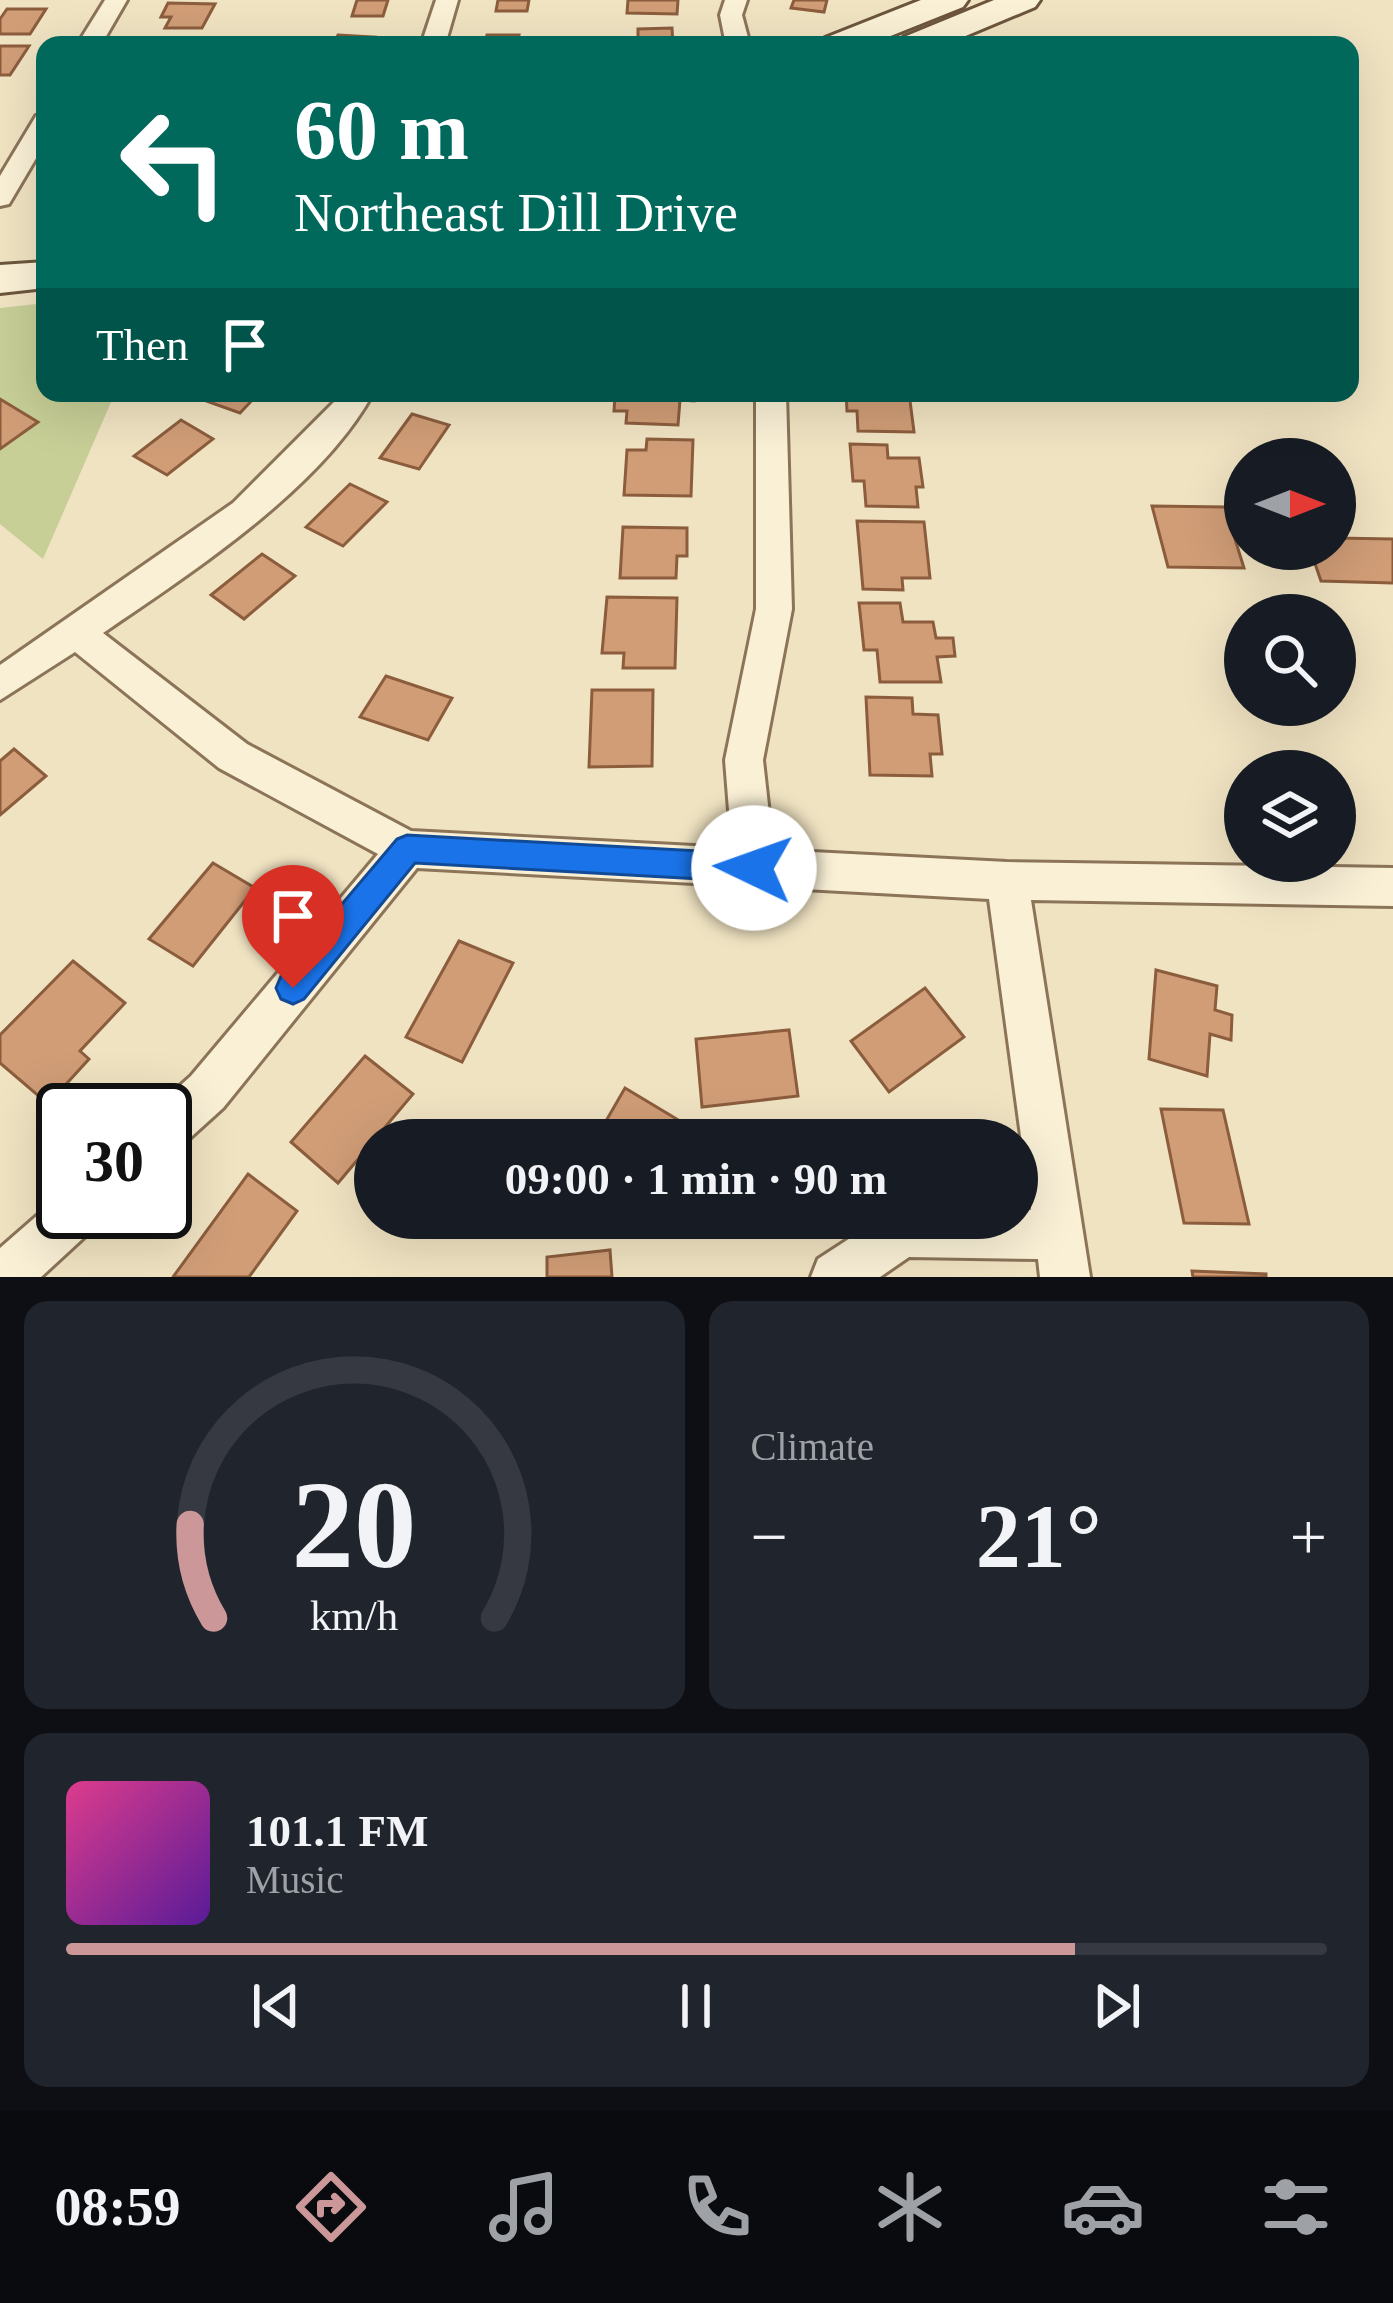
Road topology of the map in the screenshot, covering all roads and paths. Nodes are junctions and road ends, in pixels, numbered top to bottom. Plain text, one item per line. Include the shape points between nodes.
1 (116, 0) edge
2 (447, 0) edge
3 (736, 0) edge
4 (951, 0) edge
5 (1024, 0) edge
6 (94, 36) edge
7 (437, 36) edge
8 (736, 36) edge
9 (860, 36) edge
10 (936, 36) edge
11 (36, 136) edge
12 (0, 198) edge
13 (36, 275) edge
14 (0, 279) edge
15 (350, 402) edge
16 (771, 402) edge
17 (74, 630) junction
18 (0, 685) edge
19 (407, 849) junction
20 (754, 868) junction
21 (1007, 881) junction
22 (1393, 887) edge
23 (192, 1106) edge
24 (47, 1239) edge
25 (1062, 1256) edge
26 (5, 1277) edge
27 (836, 1277) edge

1 - 6 street
2 - 7 street
3 - 8 street
4 - 9 main road
5 - 10 main road
11 - 12 street
13 - 14 main road
15 - 17 street via 287,477 139,591
16 - 20 street via 773,609 744,760
17 - 18 street
17 - 19 street via 233,756
19 - 20 street
19 - 23 street
20 - 21 street
21 - 22 street
21 - 25 street
24 - 26 street
25 - 27 street via 902,1233

